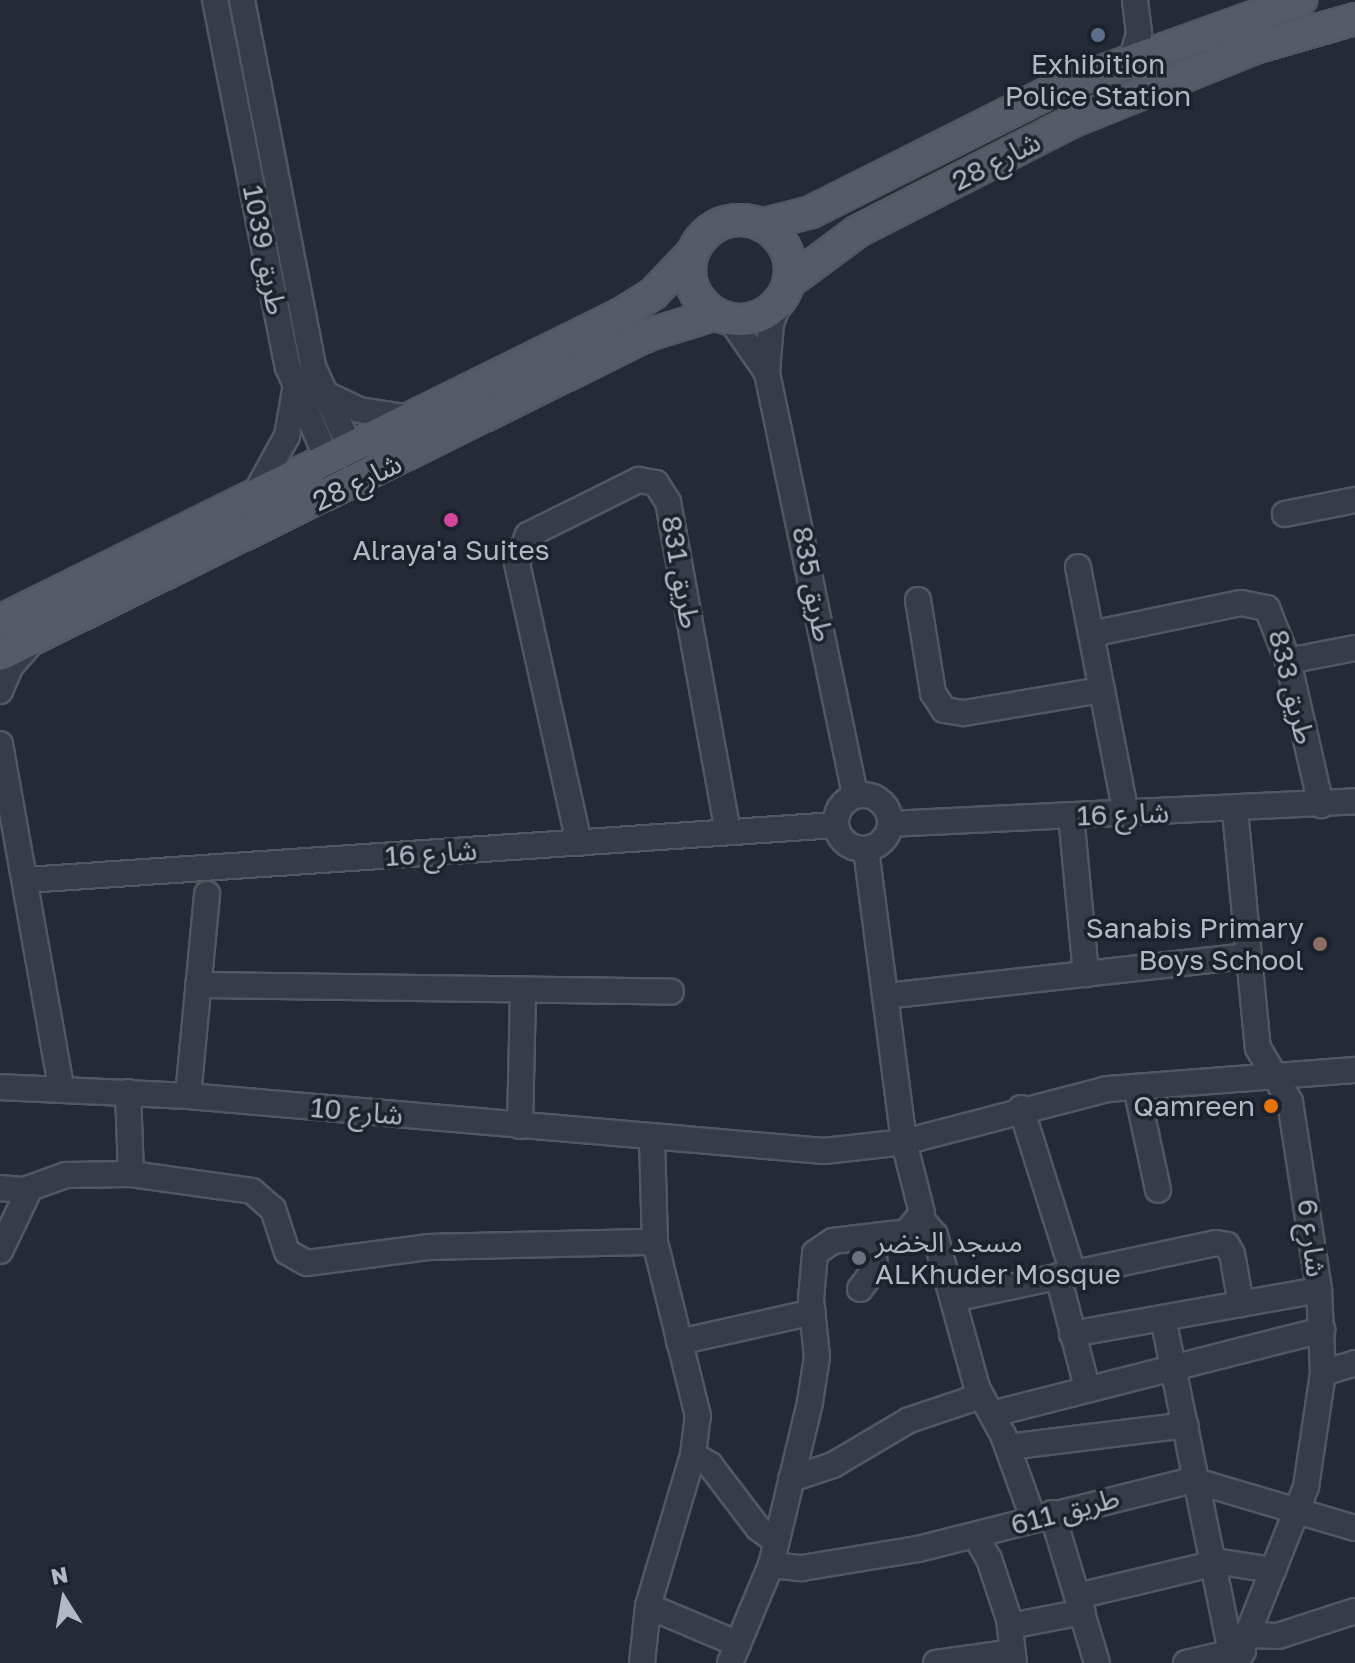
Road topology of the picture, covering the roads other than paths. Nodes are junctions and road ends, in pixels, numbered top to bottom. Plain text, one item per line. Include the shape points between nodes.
1 (215, 0) edge
2 (242, 0) edge
3 (1301, 0) edge
4 (1136, 4) edge
5 (1355, 19) edge
6 (1176, 42) junction
7 (1132, 58) junction
8 (761, 225) junction
9 (693, 252) junction
10 (784, 292) junction
11 (723, 316) junction
12 (767, 373) junction
13 (295, 390) junction
14 (323, 393) junction
15 (412, 418) junction
16 (338, 455) junction
17 (354, 484) junction
18 (252, 499) junction
19 (1355, 500) edge
20 (1285, 514) dead end
21 (1078, 567) dead end
22 (918, 600) dead end
23 (0, 621) edge
24 (1091, 634) junction
25 (32, 642) junction
26 (1355, 648) edge
27 (0, 655) edge
28 (1288, 661) junction
29 (1102, 690) junction
30 (0, 691) edge
31 (0, 744) edge
32 (855, 795) junction
33 (1355, 801) edge
34 (1321, 805) junction
35 (1235, 811) junction
36 (1126, 813) junction
37 (1071, 815) junction
38 (890, 824) junction
39 (835, 825) junction
40 (728, 832) junction
41 (579, 843) junction
42 (866, 849) junction
43 (27, 880) junction
44 (207, 894) dead end
45 (1248, 956) junction
46 (1086, 974) junction
47 (198, 985) junction
48 (523, 990) junction
49 (671, 992) dead end
50 (885, 996) junction
51 (1355, 1070) edge
52 (1275, 1080) junction
53 (0, 1087) edge
54 (1136, 1087) junction
55 (61, 1088) junction
56 (128, 1092) junction
57 (188, 1096) junction
58 (1021, 1108) junction
59 (520, 1126) junction
60 (652, 1139) junction
61 (904, 1142) junction
62 (131, 1174) junction
63 (0, 1188) edge
64 (30, 1188) junction
65 (1158, 1190) dead end
66 (922, 1213) junction
67 (873, 1238) junction
68 (655, 1242) junction
69 (0, 1251) edge
70 (1066, 1275) junction
71 (860, 1289) dead end
72 (1319, 1290) junction
73 (953, 1299) junction
74 (1241, 1304) junction
75 (812, 1305) junction
76 (1163, 1318) junction
77 (1322, 1330) junction
78 (1072, 1334) junction
79 (679, 1342) junction
80 (1355, 1363) edge
81 (1174, 1365) junction
82 (1323, 1373) junction
83 (1087, 1387) junction
84 (986, 1405) junction
85 (1186, 1425) junction
86 (1008, 1447) junction
87 (693, 1455) junction
88 (791, 1479) junction
89 (1195, 1481) junction
90 (1296, 1509) junction
91 (1043, 1515) junction
92 (1355, 1528) edge
93 (975, 1535) junction
94 (774, 1540) junction
95 (1213, 1564) junction
96 (771, 1565) junction
97 (1273, 1570) junction
98 (1080, 1604) junction
99 (648, 1606) junction
100 (1355, 1611) edge
101 (1010, 1626) junction
102 (1242, 1651) edge
103 (734, 1654) edge
104 (1013, 1658) edge
105 (642, 1663) edge
106 (936, 1663) edge
107 (1097, 1663) edge
108 (1186, 1663) edge

1 - 13 street, طريق 1039
2 - 14 street, طريق 1039
3 - 6 main road, شارع 28
4 - 6 street via 1153,29
4 - 7 street via 1139,33
5 - 10 main road, شارع 28 via 1258,47 1071,122 858,231
6 - 7 main road, شارع 28
7 - 8 main road, شارع 28 via 1063,85 811,212
8 - 9 main road via 731,221 711,229
8 - 10 main road via 785,249
9 - 11 main road via 696,294
9 - 15 main road, شارع 28 via 638,305
10 - 11 main road via 766,313
10 - 12 street, طريق 835 via 771,323
11 - 12 street, طريق 835
11 - 17 main road, شارع 28 via 661,329
12 - 32 street, طريق 835
13 - 16 street, طريق 1039
13 - 18 street via 287,436
14 - 15 street via 359,410
14 - 16 street, طريق 1039
15 - 16 main road, شارع 28
16 - 17 street, طريق 1039
16 - 18 main road, شارع 28
17 - 25 main road, شارع 28
18 - 23 main road, شارع 28
19 - 20 street
21 - 24 street
22 - 29 street via 933,693 944,710 964,713
24 - 28 street, طريق 833 via 1250,601 1273,615
24 - 29 street
25 - 27 main road, شارع 28
25 - 30 street via 10,667
26 - 28 street
28 - 34 street, طريق 833
29 - 36 street
31 - 43 street
32 - 38 street via 880,801
32 - 39 street via 842,803
33 - 34 street, شارع 16
34 - 35 street, شارع 16
35 - 36 street, شارع 16
35 - 45 street, شارع 6
36 - 37 street, شارع 16
37 - 38 street, شارع 16
37 - 46 street
38 - 42 street via 880,843
39 - 40 street, شارع 16
39 - 42 street via 849,846
40 - 41 street, شارع 16
40 - 41 street, طريق 831 via 668,502 656,483 639,480 528,535 518,555
41 - 43 street, شارع 16
42 - 50 street
43 - 55 street
44 - 47 street
45 - 46 street
45 - 52 street, شارع 6 via 1258,1048
46 - 50 street
47 - 48 street
47 - 57 street
48 - 49 street
48 - 59 street
50 - 61 street
51 - 52 street, شارع 10
52 - 54 street, شارع 10
52 - 72 street, شارع 6 via 1290,1102
53 - 55 street, شارع 10
54 - 58 street, شارع 10 via 1078,1093
54 - 65 street
55 - 56 street, شارع 10
56 - 57 street, شارع 10
56 - 62 street
57 - 59 street, شارع 10
58 - 61 street, شارع 10
58 - 70 street
59 - 60 street, شارع 10
60 - 61 street, شارع 10 via 824,1151
60 - 68 street
61 - 66 street
62 - 64 street via 57,1177
62 - 68 street via 261,1195 273,1209 287,1252 307,1263 428,1247
63 - 64 street
64 - 69 street
66 - 67 street via 907,1232
66 - 73 street via 933,1230
67 - 71 street via 875,1269
67 - 75 street via 823,1244 813,1264
68 - 79 street
70 - 73 street
70 - 74 street via 1216,1243 1227,1245 1232,1254
70 - 78 street
72 - 74 street
72 - 77 street, شارع 6
73 - 84 street
74 - 76 street
75 - 79 street
75 - 88 street via 814,1378
76 - 78 street
76 - 81 street
77 - 81 street
77 - 82 street, شارع 6
78 - 83 street
79 - 87 street via 698,1416
80 - 82 street
81 - 83 street
81 - 85 street
82 - 90 street, شارع 6 via 1306,1487
83 - 84 street
84 - 86 street
84 - 88 street via 909,1420 833,1465
85 - 86 street
85 - 89 street
86 - 91 street
87 - 94 street via 710,1465 758,1528
87 - 99 street
88 - 94 street
89 - 90 street, طريق 611
89 - 91 street, طريق 611
89 - 95 street
90 - 92 street, طريق 611
90 - 97 street, شارع 6
91 - 93 street, طريق 611
91 - 98 street
93 - 96 street, طريق 611 via 852,1561 785,1569
93 - 101 street via 989,1559
94 - 96 street
95 - 97 street via 1236,1562
95 - 98 street
95 - 102 street via 1228,1638
96 - 103 street
97 - 102 street, شارع 6
98 - 101 street
98 - 107 street
99 - 103 street
99 - 105 street
100 - 102 street
101 - 104 street
102 - 108 street
104 - 106 street

